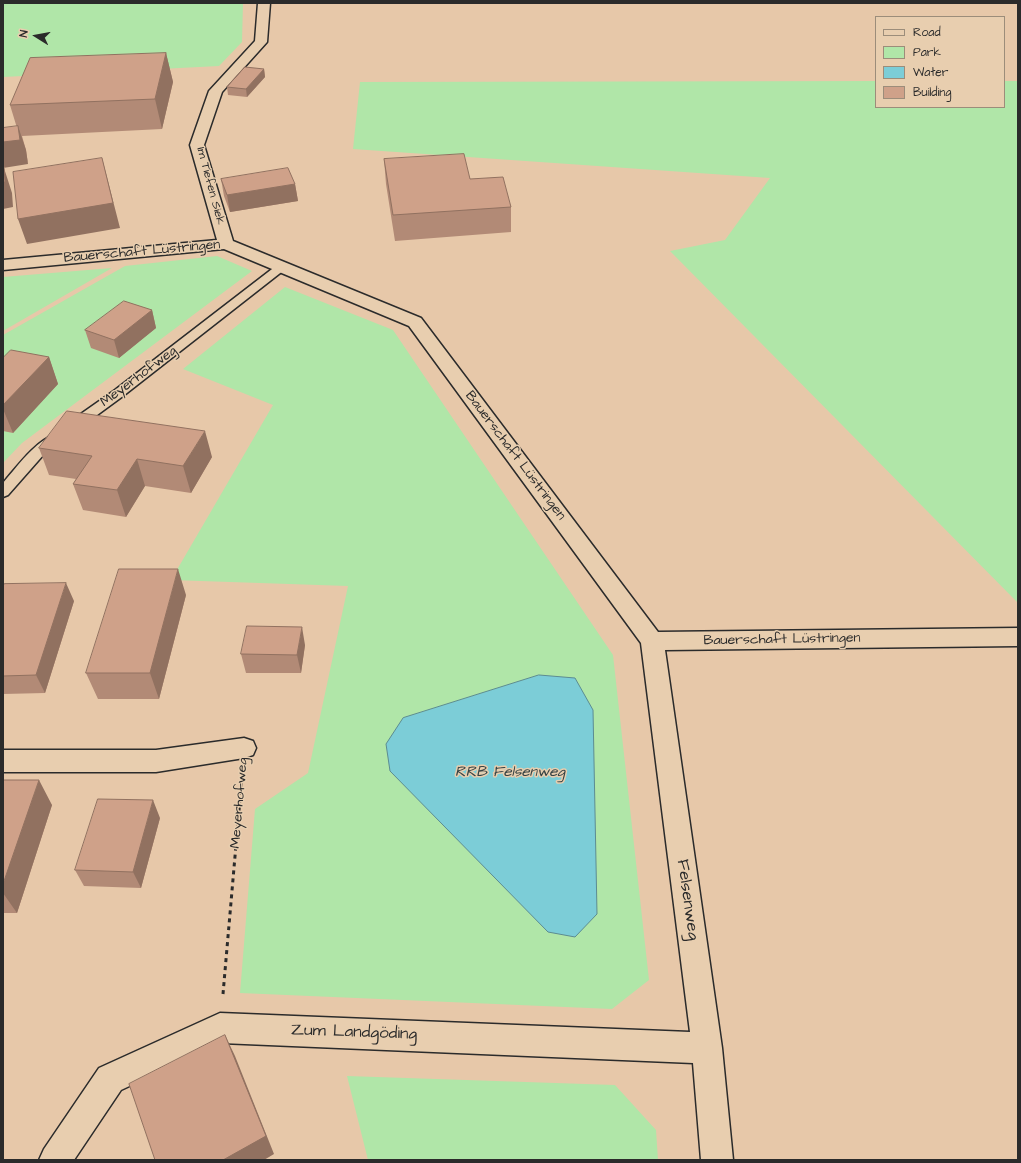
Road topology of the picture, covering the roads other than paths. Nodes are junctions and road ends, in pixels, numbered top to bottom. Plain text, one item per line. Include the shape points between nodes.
1 (264, 3) edge
2 (226, 244) junction
3 (3, 265) edge
4 (280, 268) junction
5 (3, 492) edge
6 (1018, 637) edge
7 (652, 641) junction
8 (244, 748) road end
9 (3, 761) edge
10 (707, 1048) junction
11 (55, 1160) edge
12 (716, 1160) edge

1 - 2 street, Im Tiefen Siek via 261,42 216,91 197,145
2 - 3 street, Bauerschaft Lüstringen
2 - 4 street, Bauerschaft Lüstringen
4 - 5 lane, Meyerhofweg via 119,393 40,450
4 - 7 street, Bauerschaft Lüstringen via 415,322
6 - 7 street, Bauerschaft Lüstringen
7 - 10 street, Felsenweg
8 - 9 street, Meyerhofweg via 156,761
10 - 11 street, Zum Landgöding via 220,1028 110,1079
10 - 12 street, Felsenweg

